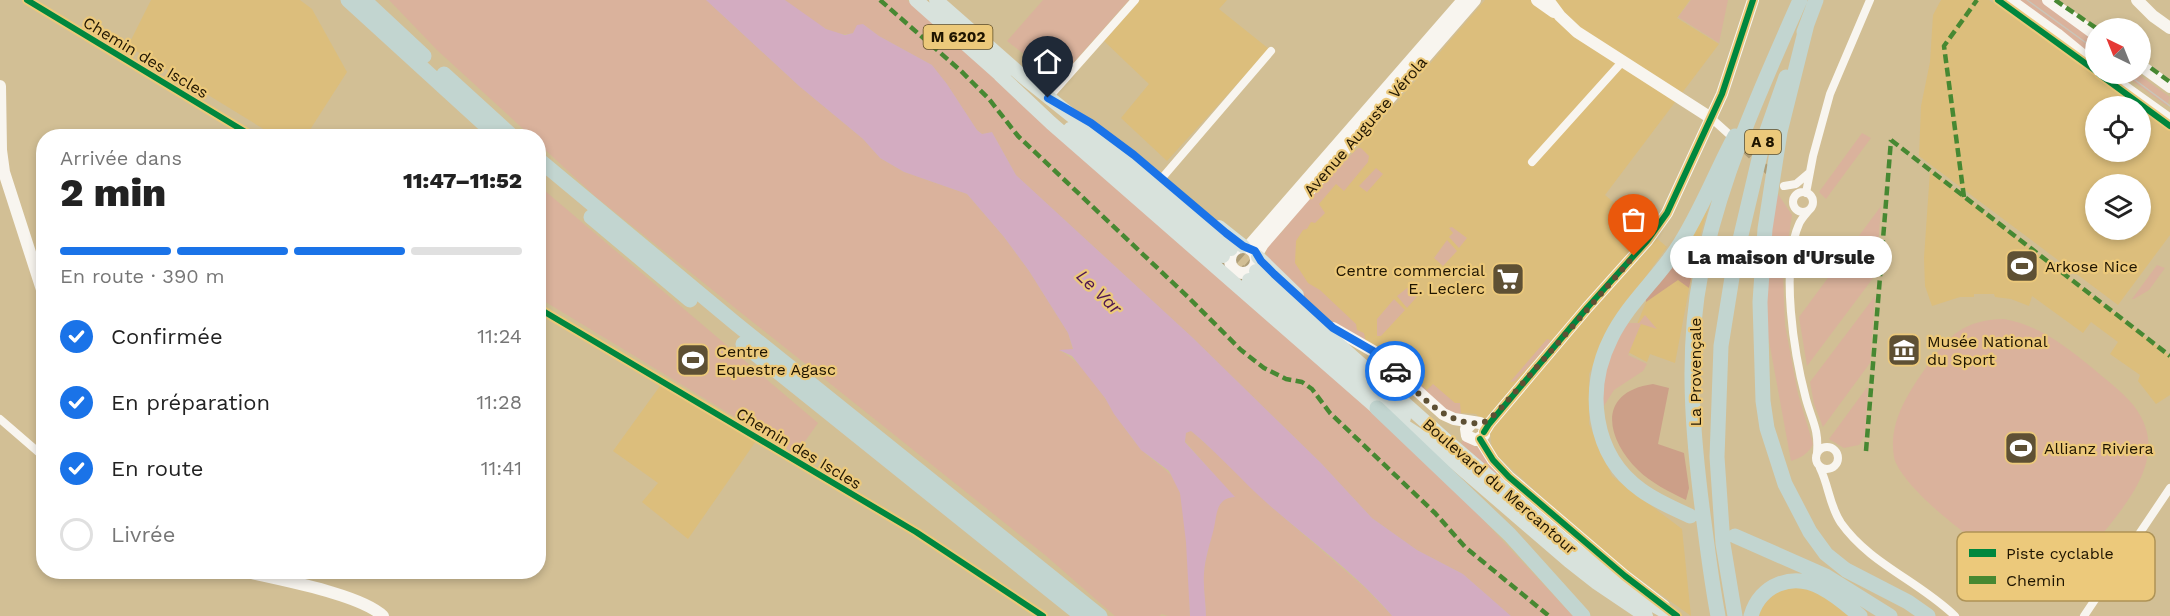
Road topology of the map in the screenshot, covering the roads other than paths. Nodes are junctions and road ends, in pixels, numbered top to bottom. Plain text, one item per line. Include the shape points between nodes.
1 (27, 0) edge
2 (348, 0) edge
3 (364, 0) edge
4 (916, 0) edge
5 (936, 0) edge
6 (1135, 0) edge
7 (1463, 0) edge
8 (1475, 0) edge
9 (1537, 0) edge
10 (1548, 0) edge
11 (1753, 0) edge
12 (1800, 0) edge
13 (1816, 0) edge
14 (1870, 0) edge
15 (2010, 0) edge
16 (2048, 0) edge
17 (2137, 0) edge
18 (1560, 16) junction
19 (1807, 24) junction
20 (2085, 27) edge
21 (2170, 28) edge
22 (1271, 51) dead end
23 (2085, 57) edge
24 (1622, 62) junction
25 (1770, 69) junction
26 (2151, 73) edge
27 (1000, 75) junction
28 (2120, 84) edge
29 (0, 86) edge
30 (2170, 87) edge
31 (1048, 98) junction
32 (1711, 118) junction
33 (2170, 120) edge
34 (240, 129) edge
35 (489, 129) edge
36 (505, 129) edge
37 (1731, 136) tunnel mouth
38 (1532, 162) dead end
39 (546, 166) edge
40 (1809, 173) junction
41 (1162, 178) junction
42 (546, 179) edge
43 (1806, 193) junction
44 (1795, 196) junction
45 (1139, 198) junction
46 (1796, 209) junction
47 (1810, 209) junction
48 (1799, 223) junction
49 (1243, 251) junction
50 (36, 271) edge
51 (1244, 273) junction
52 (1265, 309) junction
53 (546, 313) edge
54 (1333, 328) junction
55 (1377, 408) junction
56 (0, 418) edge
57 (1479, 429) junction
58 (1818, 436) junction
59 (1442, 445) junction
60 (36, 450) edge
61 (1834, 450) junction
62 (1817, 453) junction
63 (1835, 466) junction
64 (1820, 468) junction
65 (1827, 481) junction
66 (2170, 488) edge
67 (1690, 516) dead end
68 (2140, 532) edge
69 (1735, 536) dead end
70 (274, 579) edge
71 (2094, 601) edge
72 (383, 616) edge
73 (1043, 616) edge
74 (1082, 616) edge
75 (1100, 616) edge
76 (1583, 616) edge
77 (1646, 616) edge
78 (1675, 616) edge
79 (1718, 616) edge
80 (1735, 616) edge
81 (1751, 616) edge
82 (1860, 616) edge
83 (1890, 616) edge
84 (1928, 616) edge
85 (1954, 616) edge
86 (2084, 616) edge

1 - 34 street, Chemin des Iscles
2 - 35 highway
3 - 36 highway
4 - 27 main road, M 6202
5 - 31 main road, M 6202
6 - 31 street
7 - 49 main road, Avenue Auguste Vérola
8 - 49 main road, Avenue Auguste Vérola via 1263,244
9 - 18 main road
10 - 18 main road
11 - 32 main road
12 - 25 highway, La Provençale / A 8
13 - 19 highway, La Provençale / A 8
14 - 40 street via 1830,94
15 - 23 main road
16 - 20 main road
17 - 21 main road
18 - 24 main road via 1576,32
19 - 80 highway, La Provençale / A 8 via 1763,142 1734,265 1721,346 1717,457 1723,544
19 - 84 highway via 1780,132 1765,229 1761,302 1767,428 1790,493 1826,554 1846,570
22 - 41 street
24 - 32 main road
24 - 38 street
25 - 67 highway via 1687,232 1627,312 1600,363 1598,427 1611,458 1640,489
25 - 79 highway, La Provençale / A 8 via 1717,207 1700,275 1693,336 1698,474
26 - 30 main road
27 - 45 main road
27 - 49 main road, M 6202 via 1137,181
28 - 33 main road
29 - 50 main road via 4,172
31 - 41 main road via 1091,123
31 - 49 main road, M 6202
32 - 37 street
32 - 57 main road via 1659,225
39 - 75 highway via 735,324
40 - 43 street
40 - 44 street via 1796,184 1781,183
41 - 49 main road
42 - 74 highway via 746,346
43 - 44 street
43 - 47 street via 1813,200
44 - 46 street
45 - 51 main road, Boulevard du Mercantour via 1218,264
45 - 52 main road
46 - 47 street
46 - 48 street
47 - 48 street
48 - 58 street via 1790,274 1791,312 1806,400
49 - 51 main road via 1256,263
49 - 51 main road via 1235,250 1230,258 1231,266
49 - 54 main road
51 - 52 main road via 1238,279
51 - 59 main road, Boulevard du Mercantour
52 - 55 main road
53 - 73 street, Chemin des Iscles via 916,532
54 - 57 main road via 1373,351 1443,414
54 - 59 main road
55 - 59 main road
55 - 76 highway via 1510,535
56 - 60 street
57 - 78 main road via 1493,460 1509,477
58 - 61 street
58 - 62 street
59 - 77 main road, Boulevard du Mercantour via 1569,561
59 - 78 main road, Boulevard du Mercantour via 1593,565 1632,593
61 - 62 street via 1825,447
61 - 63 street via 1838,459
62 - 64 street via 1815,459
63 - 64 street via 1829,470
63 - 65 street
64 - 65 street
65 - 85 street via 1834,512 1857,542
66 - 68 street
69 - 83 highway via 1826,576
70 - 72 main road via 351,599
71 - 86 street
81 - 82 highway via 1770,587 1793,581 1824,588

